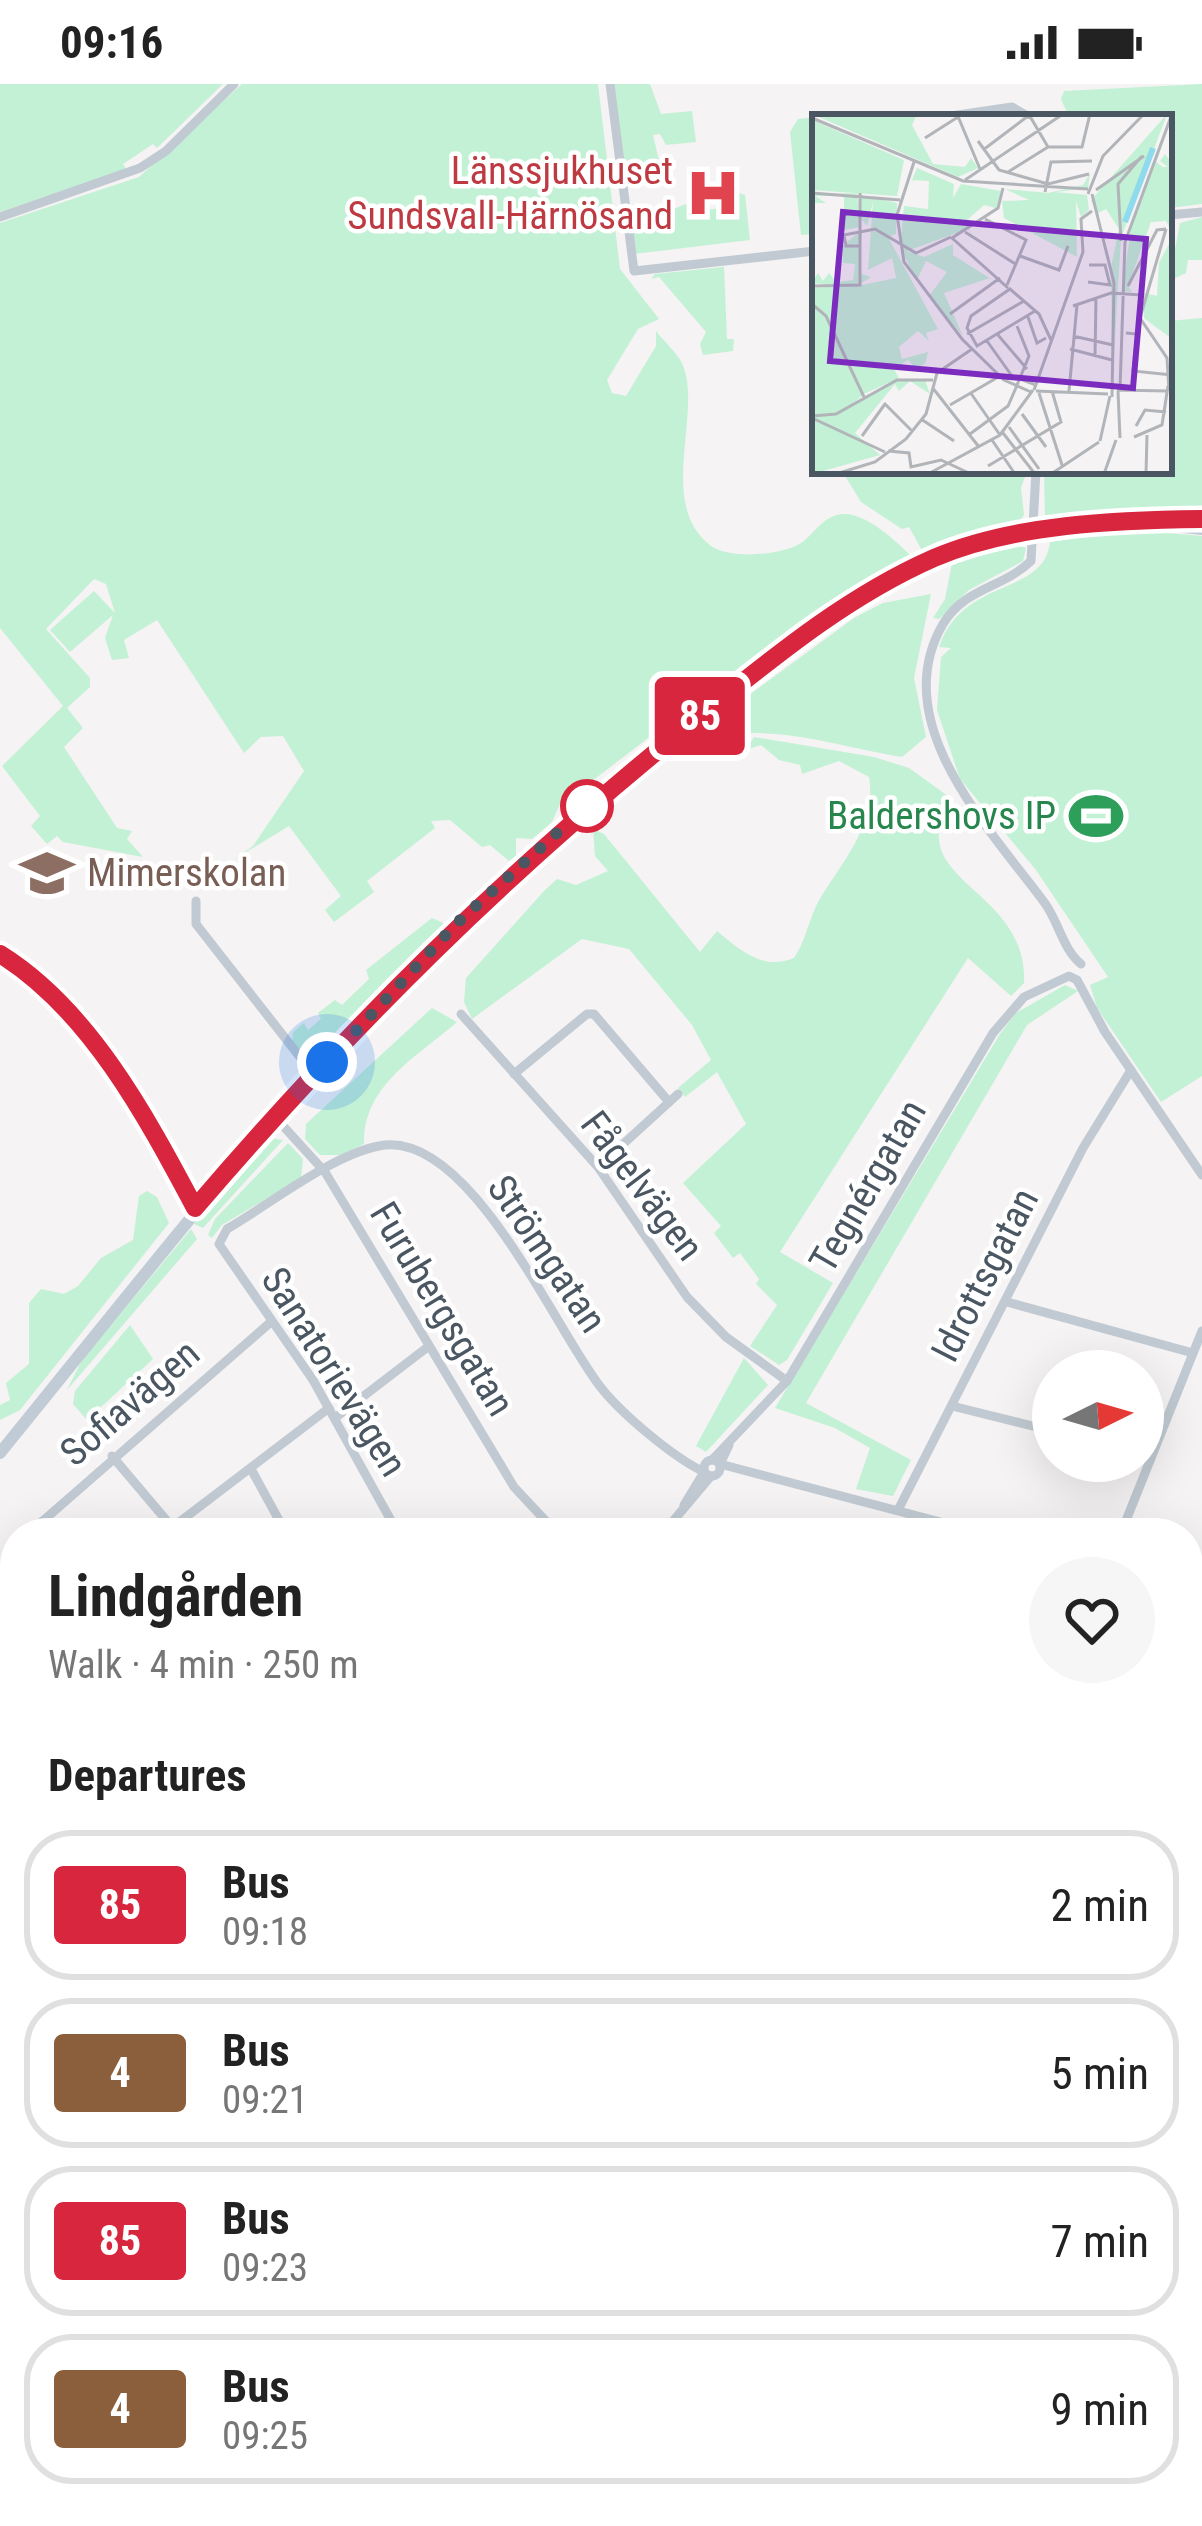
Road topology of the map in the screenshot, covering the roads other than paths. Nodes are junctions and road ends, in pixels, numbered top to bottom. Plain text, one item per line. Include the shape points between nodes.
1 (234, 84) edge
2 (610, 84) edge
3 (964, 114) edge
4 (1024, 114) edge
5 (1202, 212) edge
6 (1172, 215) edge
7 (0, 217) edge
8 (812, 251) edge
9 (1036, 474) edge
10 (1202, 519) edge
11 (1144, 522) junction
12 (1202, 530) edge
13 (1034, 533) junction
14 (196, 901) dead end
15 (0, 954) edge
16 (1081, 964) dead end
17 (460, 1014) dead end
18 (1131, 1070) junction
19 (514, 1074) junction
20 (314, 1075) junction
21 (274, 1116) junction
22 (598, 1167) junction
23 (325, 1172) junction
24 (1202, 1175) edge
25 (195, 1208) junction
26 (219, 1244) joint
27 (1006, 1302) junction
28 (272, 1321) junction
29 (1202, 1331) edge
30 (429, 1346) junction
31 (1193, 1353) junction
32 (787, 1381) junction
33 (952, 1406) junction
34 (332, 1413) junction
35 (1164, 1418) edge
36 (1032, 1426) edge
37 (0, 1453) edge
38 (112, 1456) junction
39 (712, 1468) junction
40 (251, 1469) junction
41 (1138, 1482) edge
42 (898, 1510) junction
43 (45, 1518) edge
44 (159, 1518) edge
45 (186, 1518) edge
46 (278, 1518) edge
47 (390, 1518) edge
48 (543, 1518) edge
49 (674, 1518) edge
50 (926, 1518) edge
51 (1126, 1518) edge

1 - 7 street via 140,168
2 - 8 street via 634,271
3 - 4 street via 1012,107
5 - 6 street
9 - 13 street
10 - 11 street
11 - 12 street
11 - 13 street
13 - 16 street via 1031,561 958,604 934,648 933,722 969,803 1048,906
13 - 20 street via 939,556 779,653 582,810 458,922
14 - 20 street via 200,929
15 - 25 street via 46,992 141,1104
17 - 19 street, Fågelvägen
18 - 24 street
18 - 27 street, Idrottsgatan
18 - 32 street, Tegnérgatan via 1072,976 1024,997 993,1033
19 - 22 street, Fågelvägen
19 - 22 street via 594,1014 674,1098
20 - 21 street
21 - 23 street, Furubergsgatan
21 - 25 street
22 - 32 street, Fågelvägen via 687,1297
23 - 26 street, Strömgatan via 227,1229
23 - 30 street, Furubergsgatan
23 - 39 street, Strömgatan via 357,1153 401,1144 447,1167 608,1396
25 - 37 street
26 - 28 street, Sanatorievägen
27 - 31 street
27 - 33 street, Idrottsgatan
28 - 34 street, Sanatorievägen
28 - 38 street, Sofiavägen
29 - 31 street
30 - 34 street
30 - 48 street, Furubergsgatan via 514,1487
31 - 35 street
32 - 39 street, Tegnérgatan
33 - 36 street
33 - 42 street, Idrottsgatan
34 - 40 street
34 - 47 street, Sanatorievägen
38 - 43 street, Sofiavägen
38 - 44 street
39 - 42 street, Strömgatan
39 - 49 street, Tegnérgatan
40 - 45 street
40 - 46 street
41 - 51 street
42 - 50 street, Strömgatan

